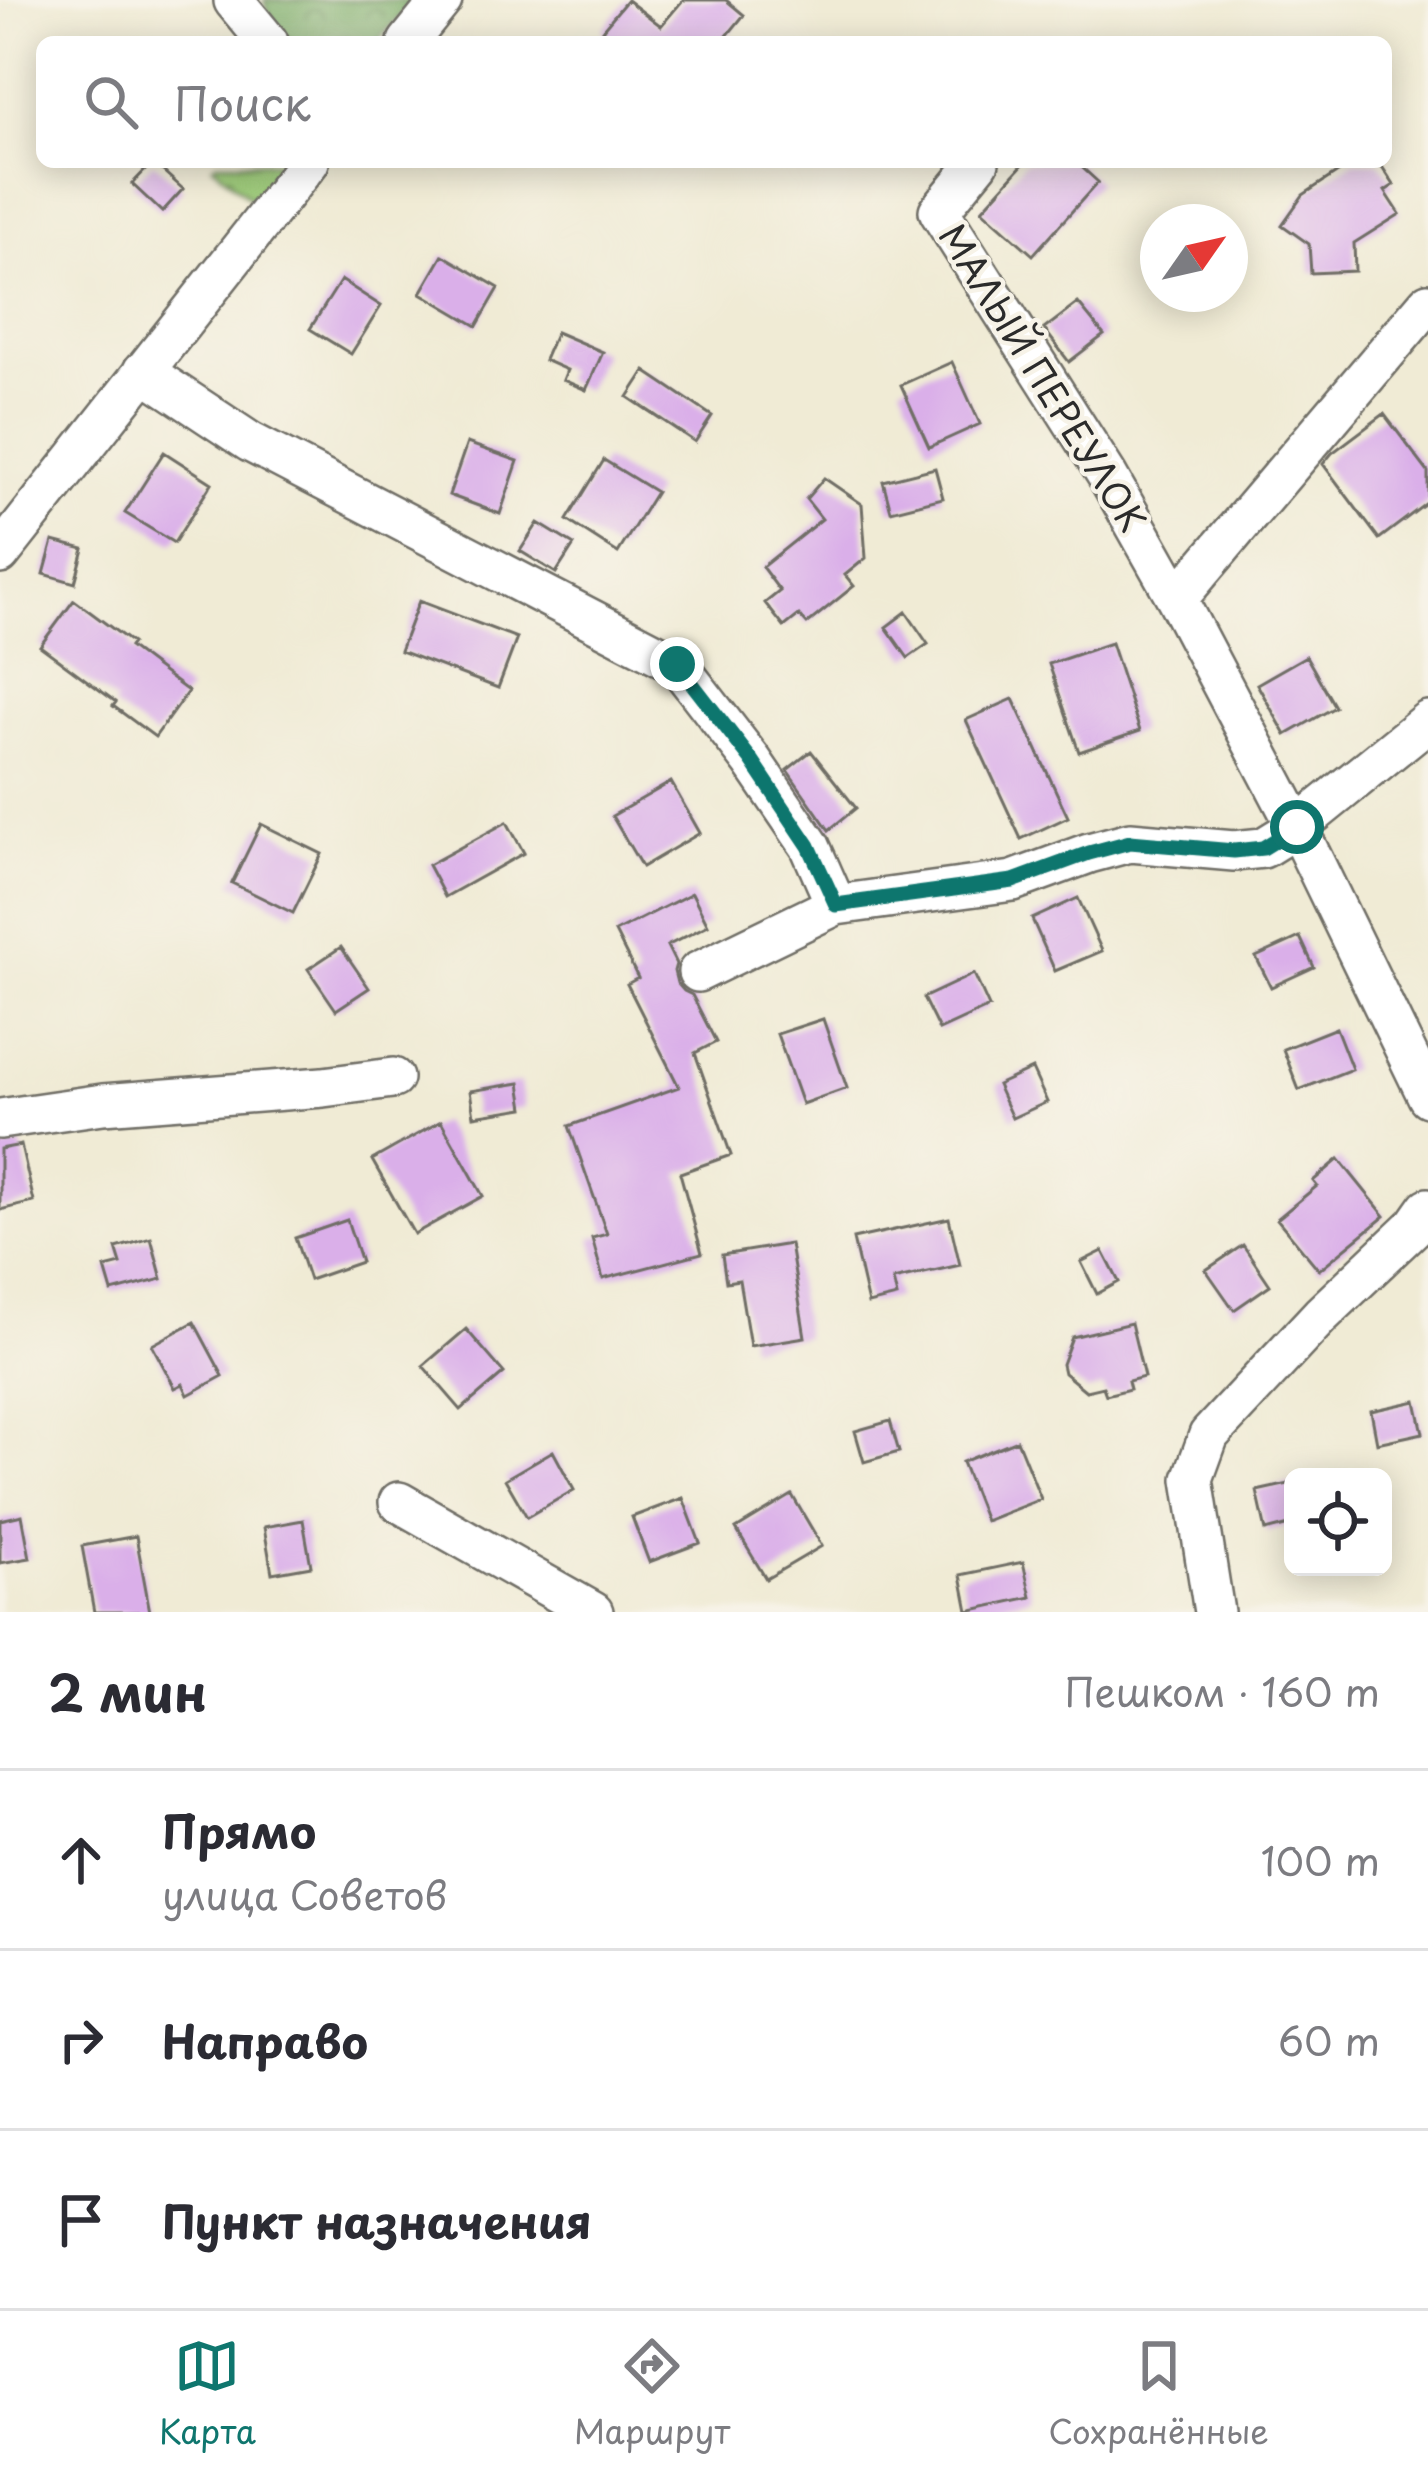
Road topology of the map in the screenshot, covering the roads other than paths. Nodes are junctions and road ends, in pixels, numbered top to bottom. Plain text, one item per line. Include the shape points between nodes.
1 (442, 0) edge
2 (234, 1) edge
3 (263, 36) edge
4 (413, 36) edge
5 (304, 168) edge
6 (974, 168) edge
7 (1428, 303) edge
8 (143, 370) junction
9 (0, 554) edge
10 (1177, 599) junction
11 (1428, 721) edge
12 (1297, 827) junction
13 (836, 905) junction
14 (698, 972) dead end
15 (393, 1078) dead end
16 (1428, 1097) edge
17 (0, 1119) edge
18 (1428, 1208) edge
19 (399, 1502) dead end
20 (593, 1612) edge
21 (1214, 1612) edge

1 - 4 street
2 - 3 street
5 - 8 street
6 - 10 street, МАЛЫЙ ПЕРЕУЛОК via 939,211
7 - 10 street
8 - 9 street
8 - 13 street via 250,442 677,664 809,846
10 - 12 street
11 - 12 street
12 - 13 street via 1263,848 1130,842 1013,881
12 - 16 street
13 - 14 street
15 - 17 street
18 - 21 street via 1209,1435 1193,1479
19 - 20 street

